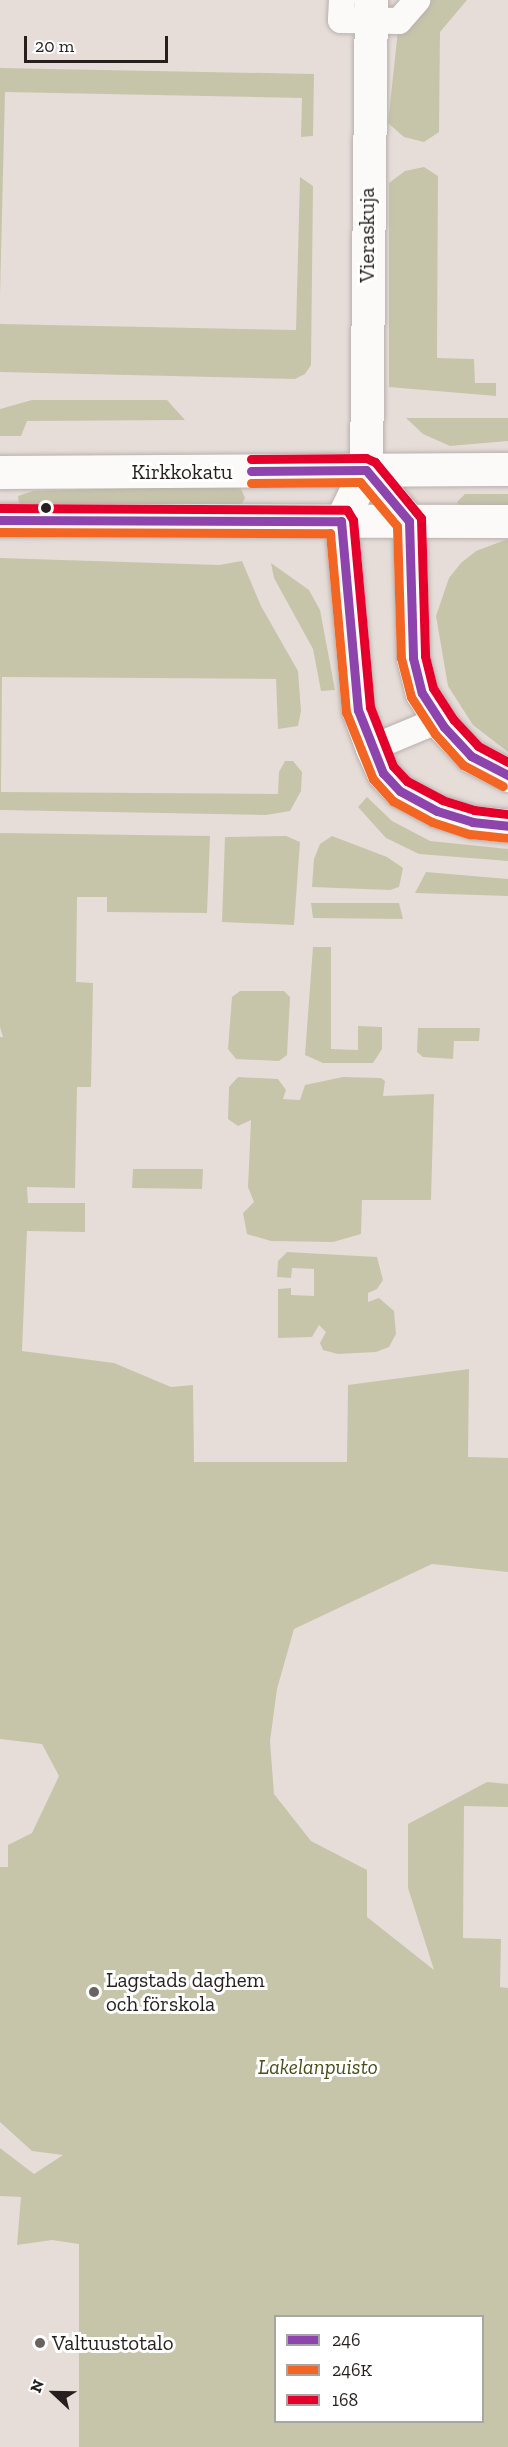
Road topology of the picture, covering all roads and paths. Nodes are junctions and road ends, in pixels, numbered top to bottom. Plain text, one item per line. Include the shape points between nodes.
1 (342, 0) edge
2 (417, 0) edge
3 (369, 10) edge
4 (508, 469) edge
5 (366, 470) junction
6 (0, 472) edge
7 (0, 520) edge
8 (341, 521) junction
9 (409, 521) junction
10 (508, 521) edge
11 (439, 720) junction
12 (372, 748) junction
13 (508, 775) edge
14 (508, 826) edge

1 - 3 lane via 341,20
2 - 3 lane via 399,21
3 - 5 street, Vieraskuja
4 - 5 street, Kirkkokatu
5 - 6 street, Kirkkokatu
5 - 8 street
5 - 9 street
7 - 8 street
8 - 9 street
8 - 12 street via 358,710
9 - 10 street
9 - 11 street via 413,658 422,693
11 - 12 lane
11 - 13 street via 471,756
12 - 14 street via 383,774 400,791 436,811 472,822

